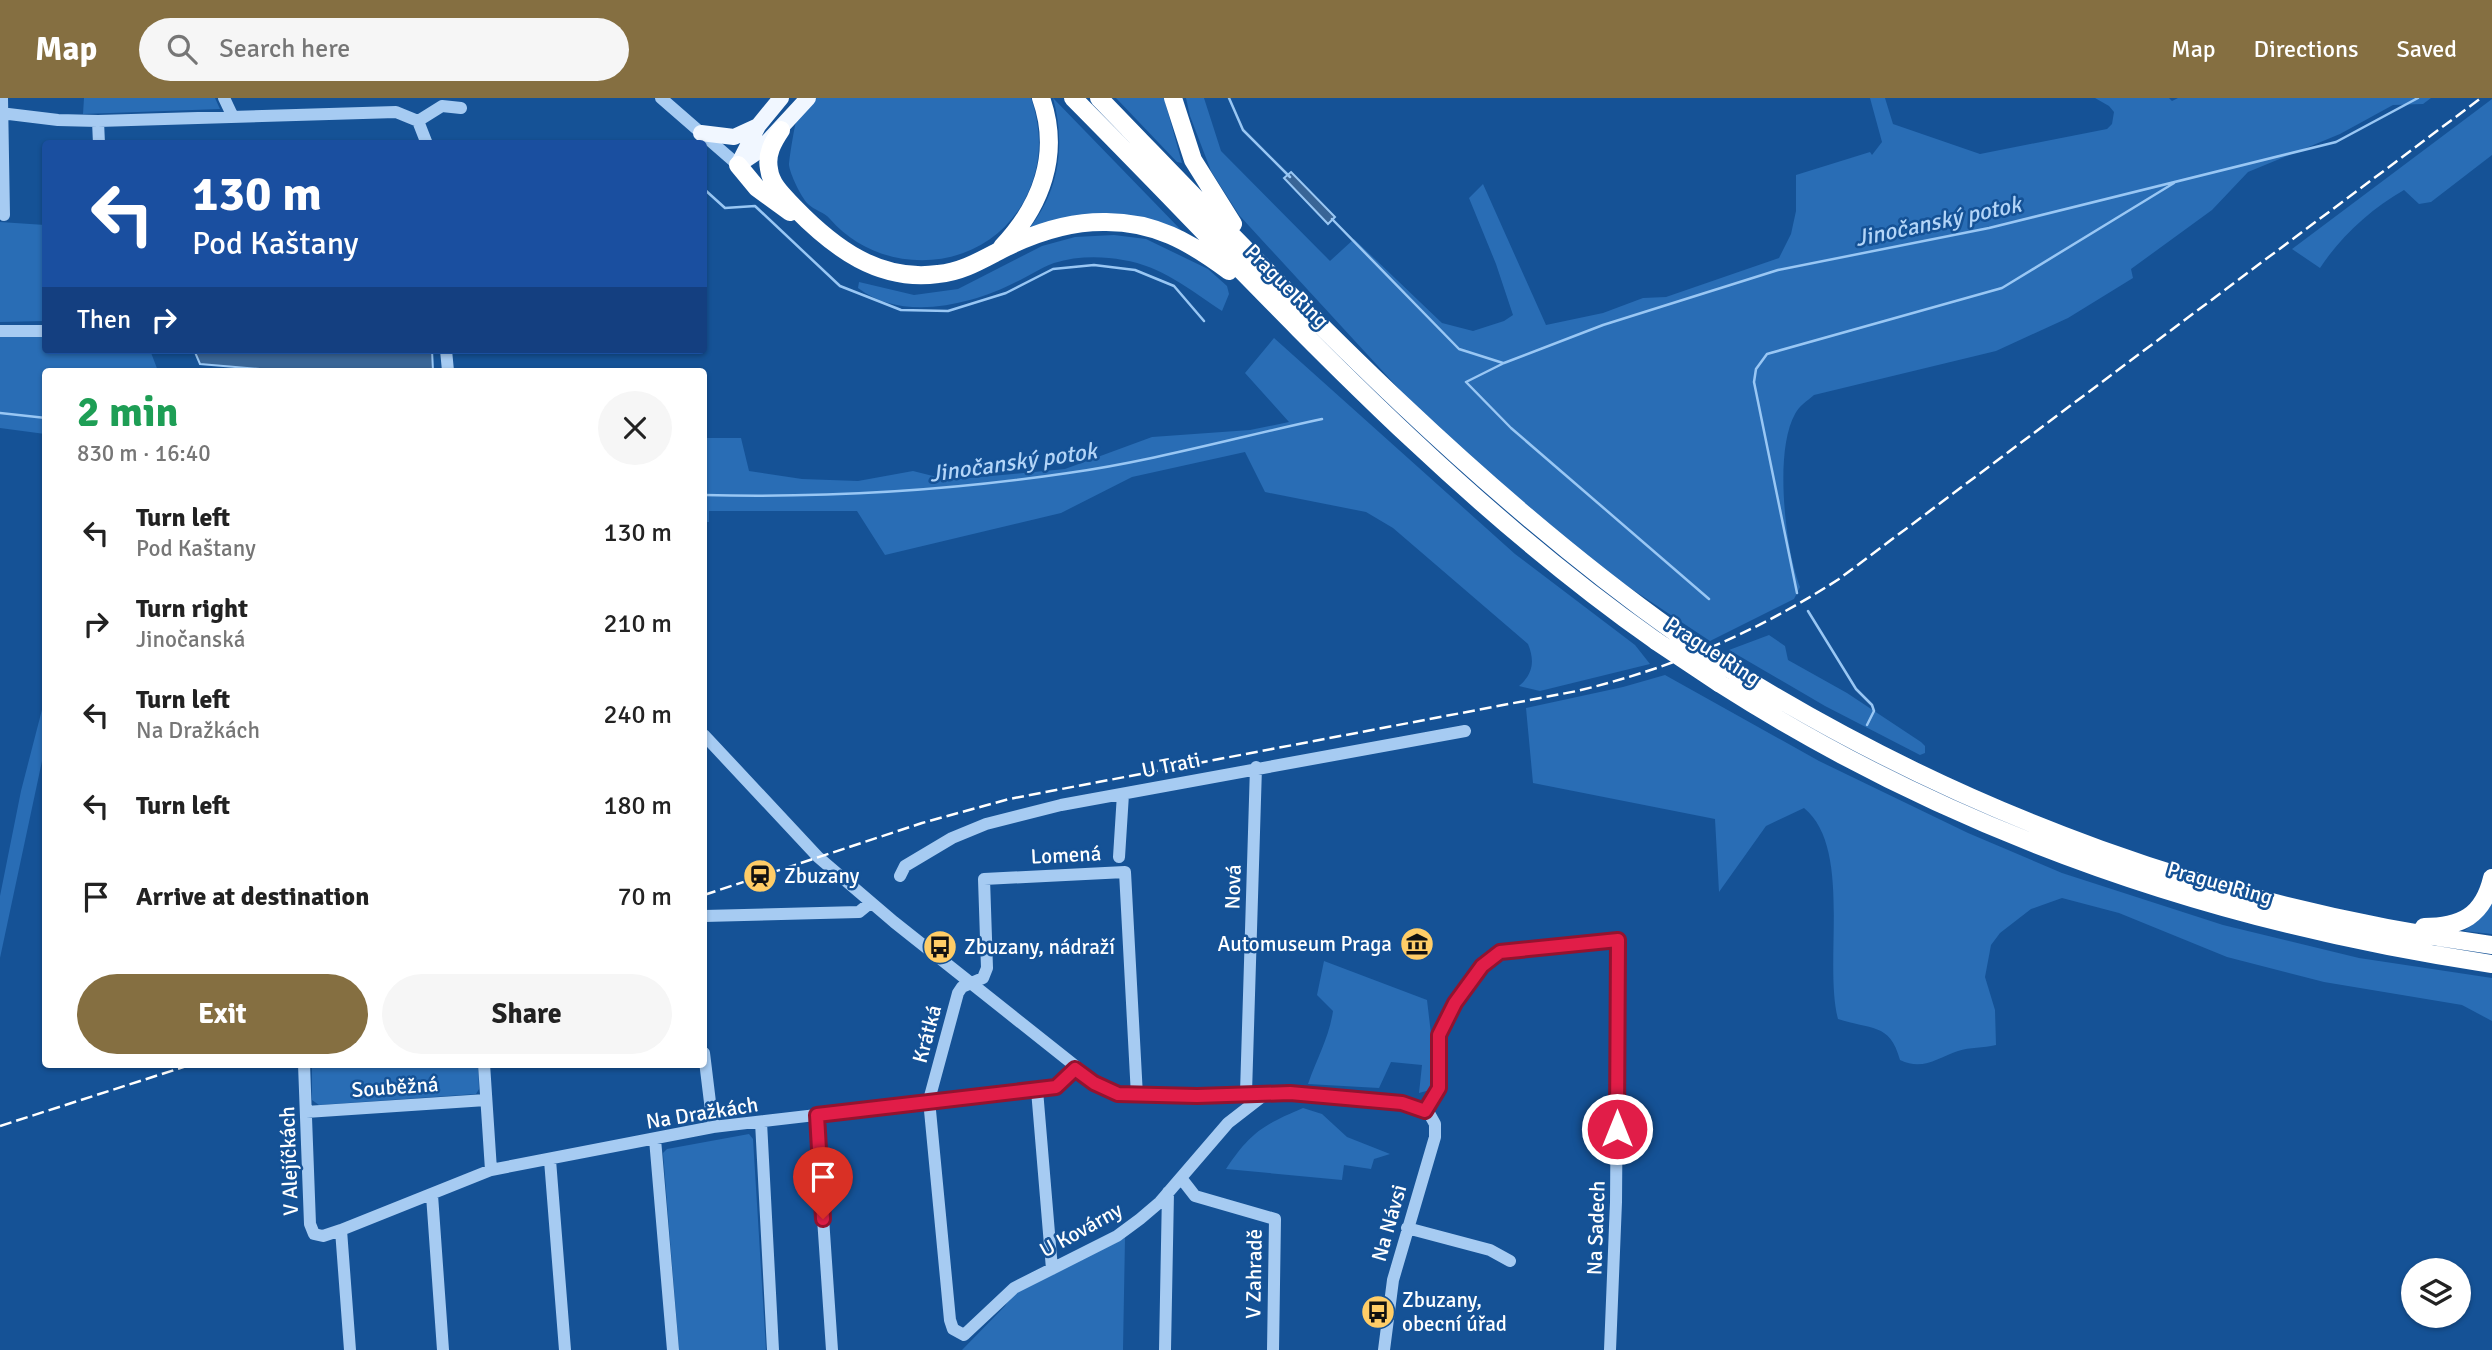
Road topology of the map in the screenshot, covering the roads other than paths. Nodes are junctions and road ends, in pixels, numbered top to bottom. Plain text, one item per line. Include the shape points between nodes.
1 (2, 98) edge
2 (223, 98) edge
3 (661, 98) edge
4 (782, 98) edge
5 (808, 98) edge
6 (1041, 98) edge
7 (1073, 98) edge
8 (1098, 98) edge
9 (1173, 98) edge
10 (461, 108) dead end
11 (1, 113) edge
12 (233, 117) junction
13 (98, 121) junction
14 (418, 121) junction
15 (758, 126) junction
16 (780, 130) junction
17 (701, 133) junction
18 (99, 140) edge
19 (425, 140) edge
20 (738, 164) junction
21 (785, 197) junction
22 (4, 215) dead end
23 (808, 221) junction
24 (997, 252) junction
25 (1267, 272) junction
26 (1268, 300) junction
27 (0, 331) edge
28 (42, 331) edge
29 (1465, 731) dead end
30 (707, 738) edge
31 (1256, 767) junction
32 (1123, 794) junction
33 (1119, 857) dead end
34 (900, 876) dead end
35 (2492, 878) edge
36 (870, 903) junction
37 (707, 916) edge
38 (2378, 926) junction
39 (2492, 945) edge
40 (2492, 964) edge
41 (970, 984) junction
42 (304, 1068) edge
43 (484, 1068) edge
44 (706, 1068) edge
45 (1075, 1069) junction
46 (1037, 1090) junction
47 (1268, 1092) junction
48 (1246, 1093) junction
49 (1137, 1096) junction
50 (486, 1100) junction
51 (929, 1101) junction
52 (1425, 1111) junction
53 (306, 1112) junction
54 (817, 1115) junction
55 (761, 1122) junction
56 (713, 1127) junction
57 (655, 1139) junction
58 (550, 1160) junction
59 (491, 1170) junction
60 (1181, 1178) junction
61 (1168, 1192) junction
62 (432, 1195) junction
63 (1407, 1228) junction
64 (341, 1230) junction
65 (1510, 1261) dead end
66 (1052, 1269) junction
67 (350, 1350) edge
68 (443, 1350) edge
69 (565, 1350) edge
70 (673, 1350) edge
71 (773, 1350) edge
72 (832, 1350) edge
73 (1165, 1350) edge
74 (1273, 1350) edge
75 (1384, 1350) edge
76 (1610, 1350) edge

1 - 11 street
2 - 12 street
3 - 17 street
4 - 15 main road
5 - 16 main road
6 - 24 highway via 1049,137 1044,180 1028,215
7 - 26 highway, Prague Ring
8 - 25 highway, Prague Ring
9 - 25 highway via 1201,176
10 - 14 street via 442,106
11 - 13 street
11 - 22 street
12 - 13 street
12 - 14 street via 396,112
13 - 18 street
14 - 19 street
15 - 17 main road via 734,137
15 - 20 main road
16 - 20 main road
16 - 21 highway via 768,165 772,182
17 - 20 street
20 - 21 highway
20 - 23 highway via 767,197
21 - 23 highway
23 - 24 highway via 854,258 907,275 954,271
24 - 26 highway via 1069,225 1146,226 1193,245
25 - 38 highway, Prague Ring, bridge via 1408,412 1578,560 1676,633 1812,719 1896,763 2050,832 2227,891
26 - 40 highway, Prague Ring, bridge via 1469,494 1560,570 1656,641 1815,741 1991,828 2190,900 2286,926
27 - 28 street
29 - 31 street, U Trati
30 - 36 street
31 - 32 street, U Trati
31 - 48 street, Nová
32 - 33 street
32 - 34 street, U Trati via 986,824 905,866
35 - 38 highway via 2484,902 2465,922
36 - 37 street via 859,912
36 - 41 street
38 - 39 highway, Prague Ring
41 - 45 street
41 - 49 street, Lomená via 983,978 987,968 984,878 1125,872
41 - 51 street, Krátká via 958,993
42 - 53 street, V Alejíčkách
43 - 50 street
44 - 56 street
45 - 46 street, Na Dražkách via 1056,1087
45 - 49 street via 1103,1088
46 - 51 street, Na Dražkách
46 - 66 street
47 - 48 street
47 - 52 street via 1402,1103
47 - 60 street, U Kovárny via 1228,1122
48 - 49 street
50 - 53 street, Souběžná
50 - 59 street
51 - 54 street, Na Dražkách
51 - 66 street, U Kovárny via 953,1329 964,1335 1014,1288
52 - 63 street, Na Návsi via 1435,1124 1435,1137
52 - 76 street, Na Sadech via 1439,1088 1439,1035 1482,966 1500,952 1618,940
53 - 64 street, V Alejíčkách via 310,1224 314,1234 323,1236
54 - 55 street, Na Dražkách
54 - 72 street
55 - 56 street, Na Dražkách
55 - 71 street
56 - 57 street, Na Dražkách
57 - 58 street, Na Dražkách
57 - 70 street
58 - 59 street, Na Dražkách
58 - 69 street
59 - 62 street, Na Dražkách
60 - 61 street, U Kovárny
60 - 74 street, V Zahradě via 1195,1196 1275,1219
61 - 66 street, U Kovárny via 1117,1236
61 - 73 street
62 - 64 street, Na Dražkách
62 - 68 street
63 - 65 street via 1490,1250
63 - 75 street, Na Návsi via 1388,1302
64 - 67 street

